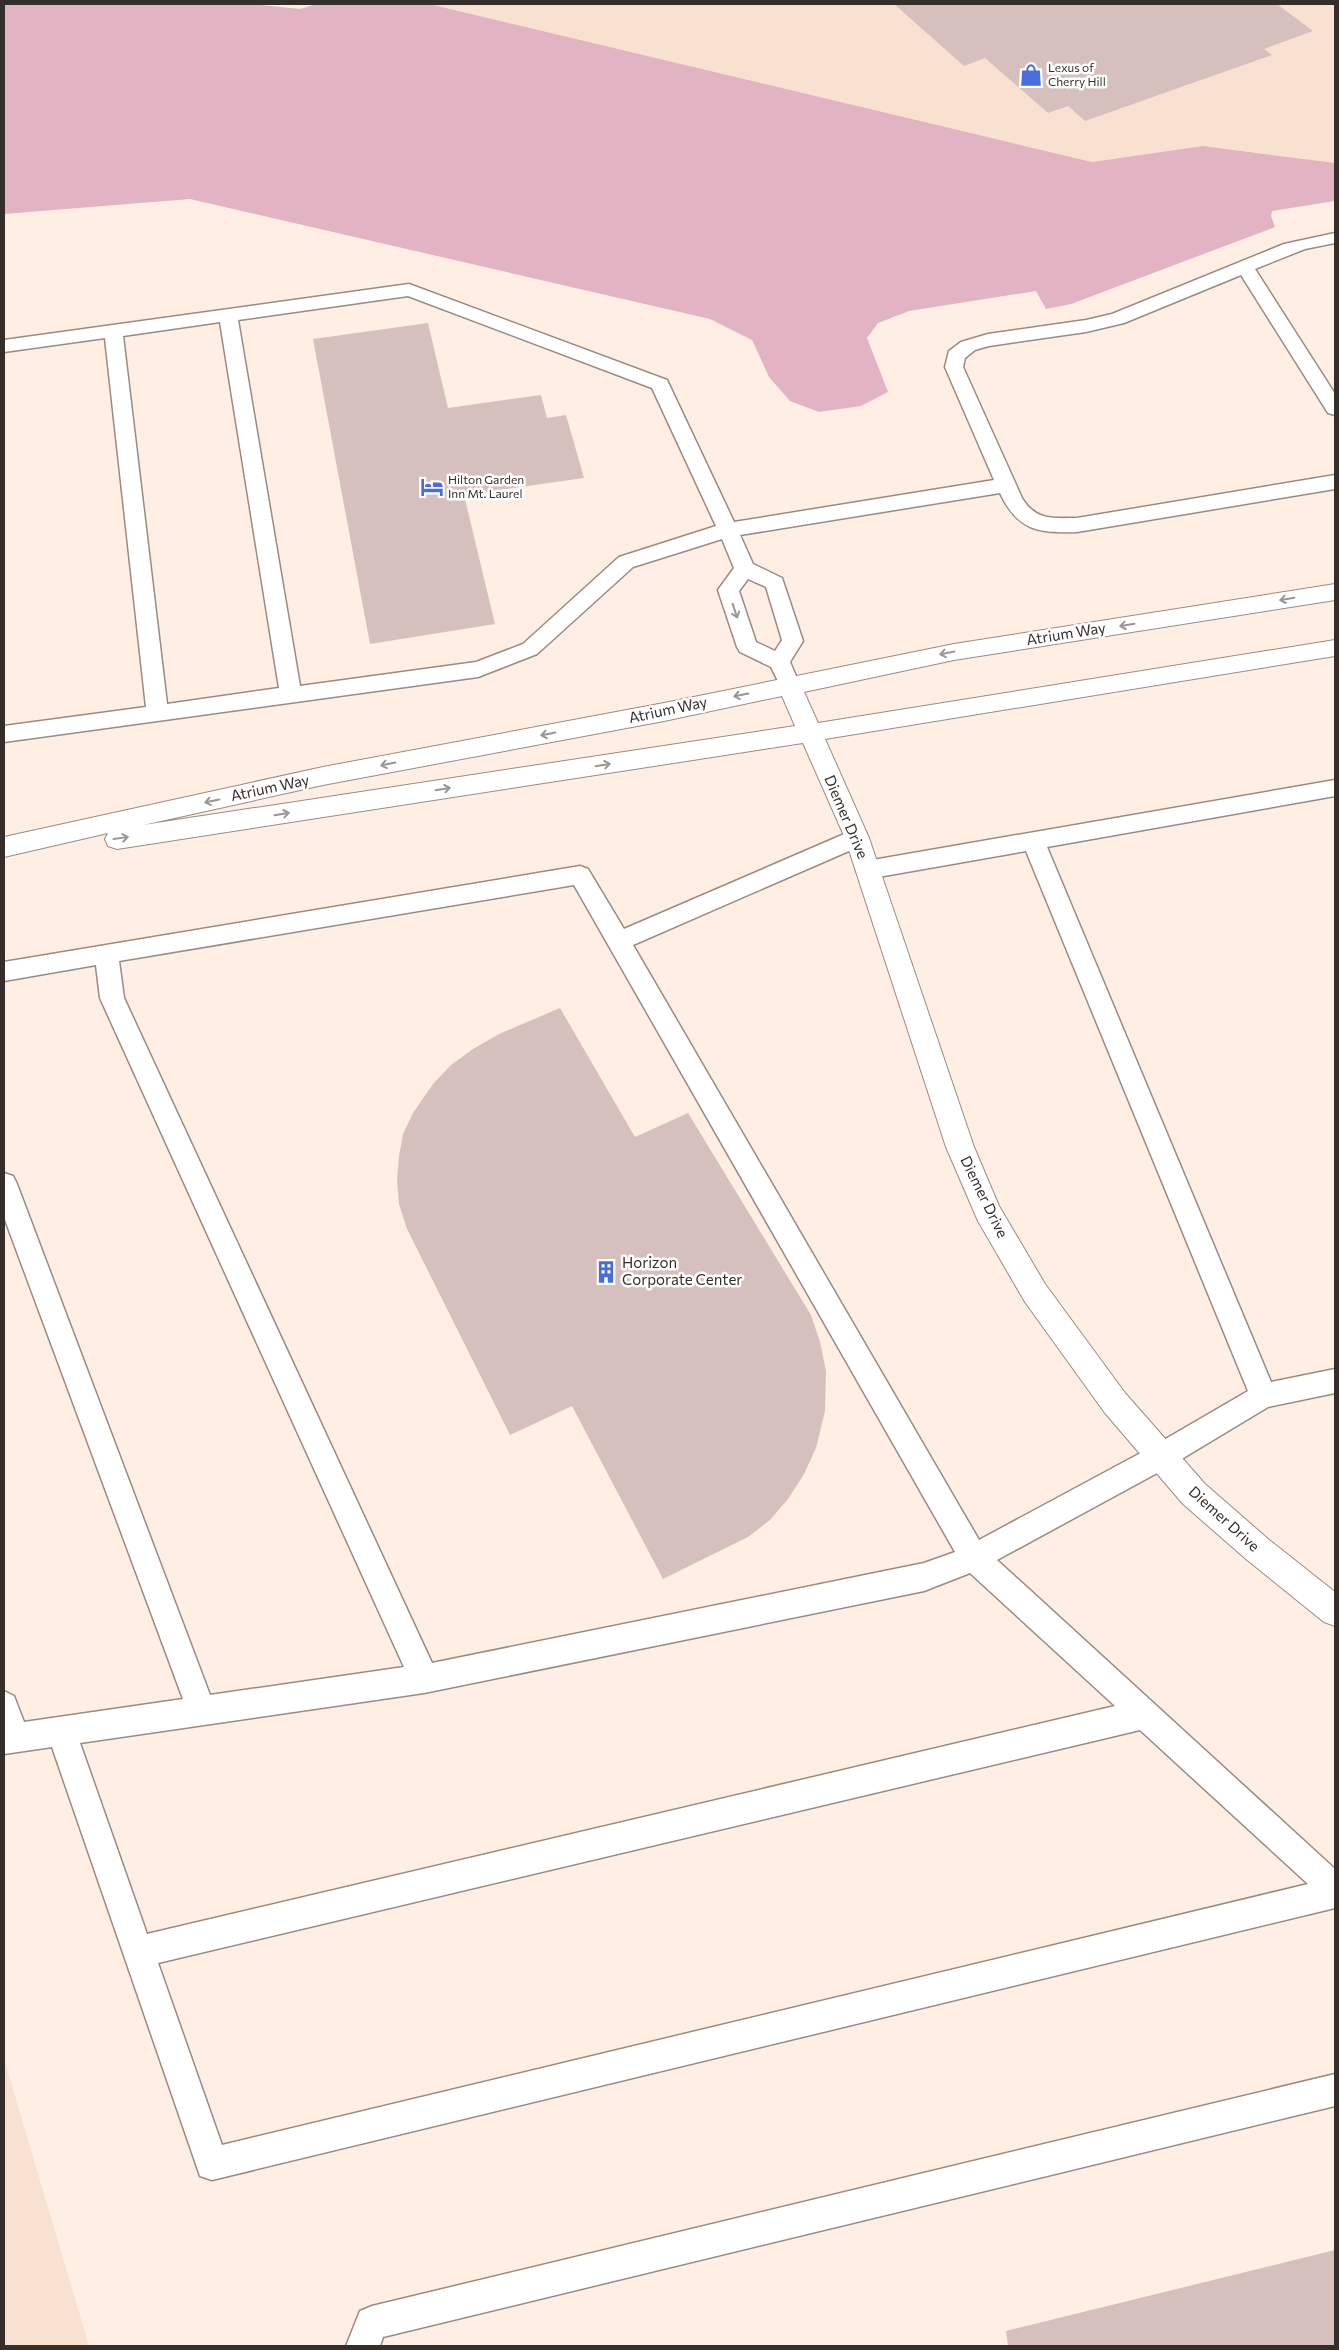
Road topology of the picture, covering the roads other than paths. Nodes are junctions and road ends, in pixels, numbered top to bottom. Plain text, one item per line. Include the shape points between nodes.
1 (1335, 238) edge
2 (1244, 266) junction
3 (228, 315) junction
4 (113, 331) junction
5 (4, 346) edge
6 (1335, 409) edge
7 (1335, 482) edge
8 (1006, 486) junction
9 (728, 530) junction
10 (745, 569) junction
11 (1335, 592) edge
12 (1335, 648) edge
13 (779, 662) junction
14 (789, 684) junction
15 (291, 695) junction
16 (157, 713) junction
17 (809, 733) junction
18 (4, 734) edge
19 (1335, 788) edge
20 (857, 838) junction
21 (1034, 842) junction
22 (4, 847) edge
23 (4, 854) edge
24 (868, 870) junction
25 (619, 941) junction
26 (106, 954) junction
27 (4, 971) edge
28 (4, 1184) edge
29 (1335, 1381) edge
30 (1263, 1396) junction
31 (1160, 1458) junction
32 (974, 1558) junction
33 (1334, 1608) edge
34 (424, 1679) junction
35 (4, 1706) edge
36 (202, 1711) junction
37 (1144, 1714) junction
38 (61, 1730) junction
39 (9, 1738) edge
40 (1335, 1889) edge
41 (1335, 1893) edge
42 (138, 1952) junction
43 (1335, 2090) edge
44 (363, 2346) edge

1 - 2 lane via 1302,244
2 - 6 lane
2 - 8 lane via 1117,319 988,340 968,346 956,355 954,367 958,379
3 - 4 lane
3 - 9 lane via 409,290 660,384
3 - 15 lane
4 - 5 lane
4 - 16 lane
7 - 8 lane via 1059,526 1043,525 1028,519 1017,509
8 - 9 lane
9 - 10 lane
9 - 15 lane via 626,562 530,649 478,669
10 - 13 lane via 775,583 793,641
10 -> 13 lane via 728,590 747,647
11 -> 14 street, Atrium Way via 954,652
12 - 17 street, Atrium Way
13 - 14 lane
14 - 17 street, Diemer Drive
14 -> 22 street, Atrium Way via 664,712 323,776
15 - 16 lane
16 - 18 lane
17 - 20 street, Diemer Drive
23 -> 17 street, Atrium Way
19 - 21 lane
20 - 24 street, Diemer Drive
20 - 25 lane
21 - 24 lane
21 - 30 lane
24 - 31 street, Diemer Drive via 960,1147 988,1212 1035,1294
25 - 26 lane via 580,875
25 - 32 lane
26 - 27 lane
26 - 34 lane via 112,998
28 - 36 lane
29 - 30 lane
30 - 31 lane
31 - 32 lane
31 - 33 street, Diemer Drive via 1257,1549
32 - 34 lane via 924,1577
32 - 37 lane
34 - 36 lane
35 - 39 lane
36 - 38 lane
37 - 40 lane
37 - 42 lane
38 - 39 lane
38 - 42 lane
41 - 42 lane via 212,2164
43 - 44 lane via 372,2324

